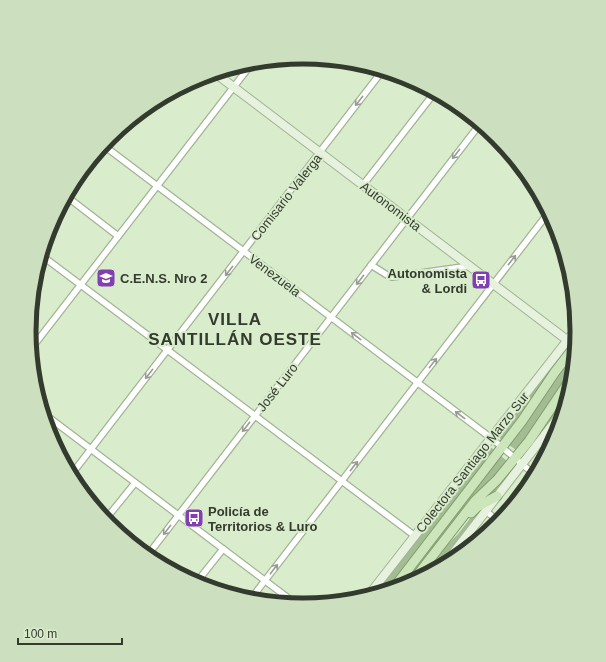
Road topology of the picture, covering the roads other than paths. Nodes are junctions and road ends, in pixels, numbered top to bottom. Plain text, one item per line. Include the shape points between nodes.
1 (247, 70) edge
2 (379, 75) edge
3 (220, 77) edge
4 (234, 87) junction
5 (431, 97) edge
6 (477, 128) edge
7 (107, 150) edge
8 (320, 152) junction
9 (363, 185) junction
10 (156, 186) junction
11 (71, 200) edge
12 (407, 218) junction
13 (544, 218) edge
14 (118, 236) junction
15 (243, 252) junction
16 (46, 259) edge
17 (372, 264) junction
18 (470, 266) junction
19 (494, 284) junction
20 (80, 285) junction
21 (331, 317) junction
22 (570, 337) edge
23 (567, 340) junction
24 (37, 342) edge
25 (167, 350) junction
26 (569, 355) edge
27 (418, 383) junction
28 (563, 390) edge
29 (255, 416) junction
30 (51, 419) edge
31 (554, 423) edge
32 (491, 438) junction
33 (502, 448) junction
34 (91, 449) junction
35 (514, 459) junction
36 (521, 465) junction
37 (75, 469) edge
38 (530, 472) edge
39 (342, 481) junction
40 (135, 482) junction
41 (497, 496) junction
42 (486, 511) junction
43 (109, 515) edge
44 (178, 515) junction
45 (494, 518) edge
46 (415, 536) junction
47 (442, 543) junction
48 (223, 549) junction
49 (151, 550) edge
50 (456, 550) edge
51 (422, 570) edge
52 (200, 578) edge
53 (400, 580) edge
54 (265, 581) junction
55 (374, 588) edge
56 (255, 594) edge
57 (287, 597) edge

1 - 4 street
2 -> 8 street, Comisario Valerga
3 - 4 street, Autonomista
4 - 8 street, Autonomista
4 - 10 street
5 - 9 street
6 -> 12 street, José Luro
7 - 10 street, Venezuela
8 - 9 street, Autonomista
8 - 15 street, Comisario Valerga
9 - 12 street, Autonomista
10 - 14 street
10 - 15 street, Venezuela
11 - 14 street
12 - 17 street, José Luro
12 - 18 street, Autonomista
19 -> 13 street
14 - 20 street
15 - 21 street, Venezuela
15 -> 25 street, Comisario Valerga
16 - 20 street
17 - 18 street via 392,277
17 -> 21 street, José Luro
18 - 19 street, Autonomista
19 - 23 street, Autonomista
27 -> 19 street
20 - 24 street
20 - 25 street
27 -> 21 street, Venezuela
21 - 29 street, José Luro
22 - 23 street, Colectora Santiago Marzo Sur
23 - 32 street, Colectora Santiago Marzo Sur
25 - 29 street
25 -> 34 street, Comisario Valerga
26 - 33 main road
32 -> 27 street, Venezuela
39 -> 27 street
28 - 35 main road
29 - 39 street
29 -> 44 street, José Luro
30 - 34 street
31 - 36 street
32 - 33 street, Venezuela
32 - 46 street, Colectora Santiago Marzo Sur
33 - 35 street, Venezuela
33 - 53 main road
34 - 37 street, Comisario Valerga
34 - 40 street
35 - 36 street, Venezuela
35 - 47 main road via 475,501
36 - 38 street, Venezuela
36 - 41 street
39 - 46 street
54 -> 39 street
40 - 43 street
40 - 44 street
41 - 42 street
41 - 47 main road via 475,508 454,534
42 - 45 street
42 - 50 street
44 - 48 street
44 -> 49 street, José Luro
46 - 55 street, Colectora Santiago Marzo Sur
47 - 51 main road
48 - 52 street
48 - 54 street
54 - 56 street
54 - 57 street

